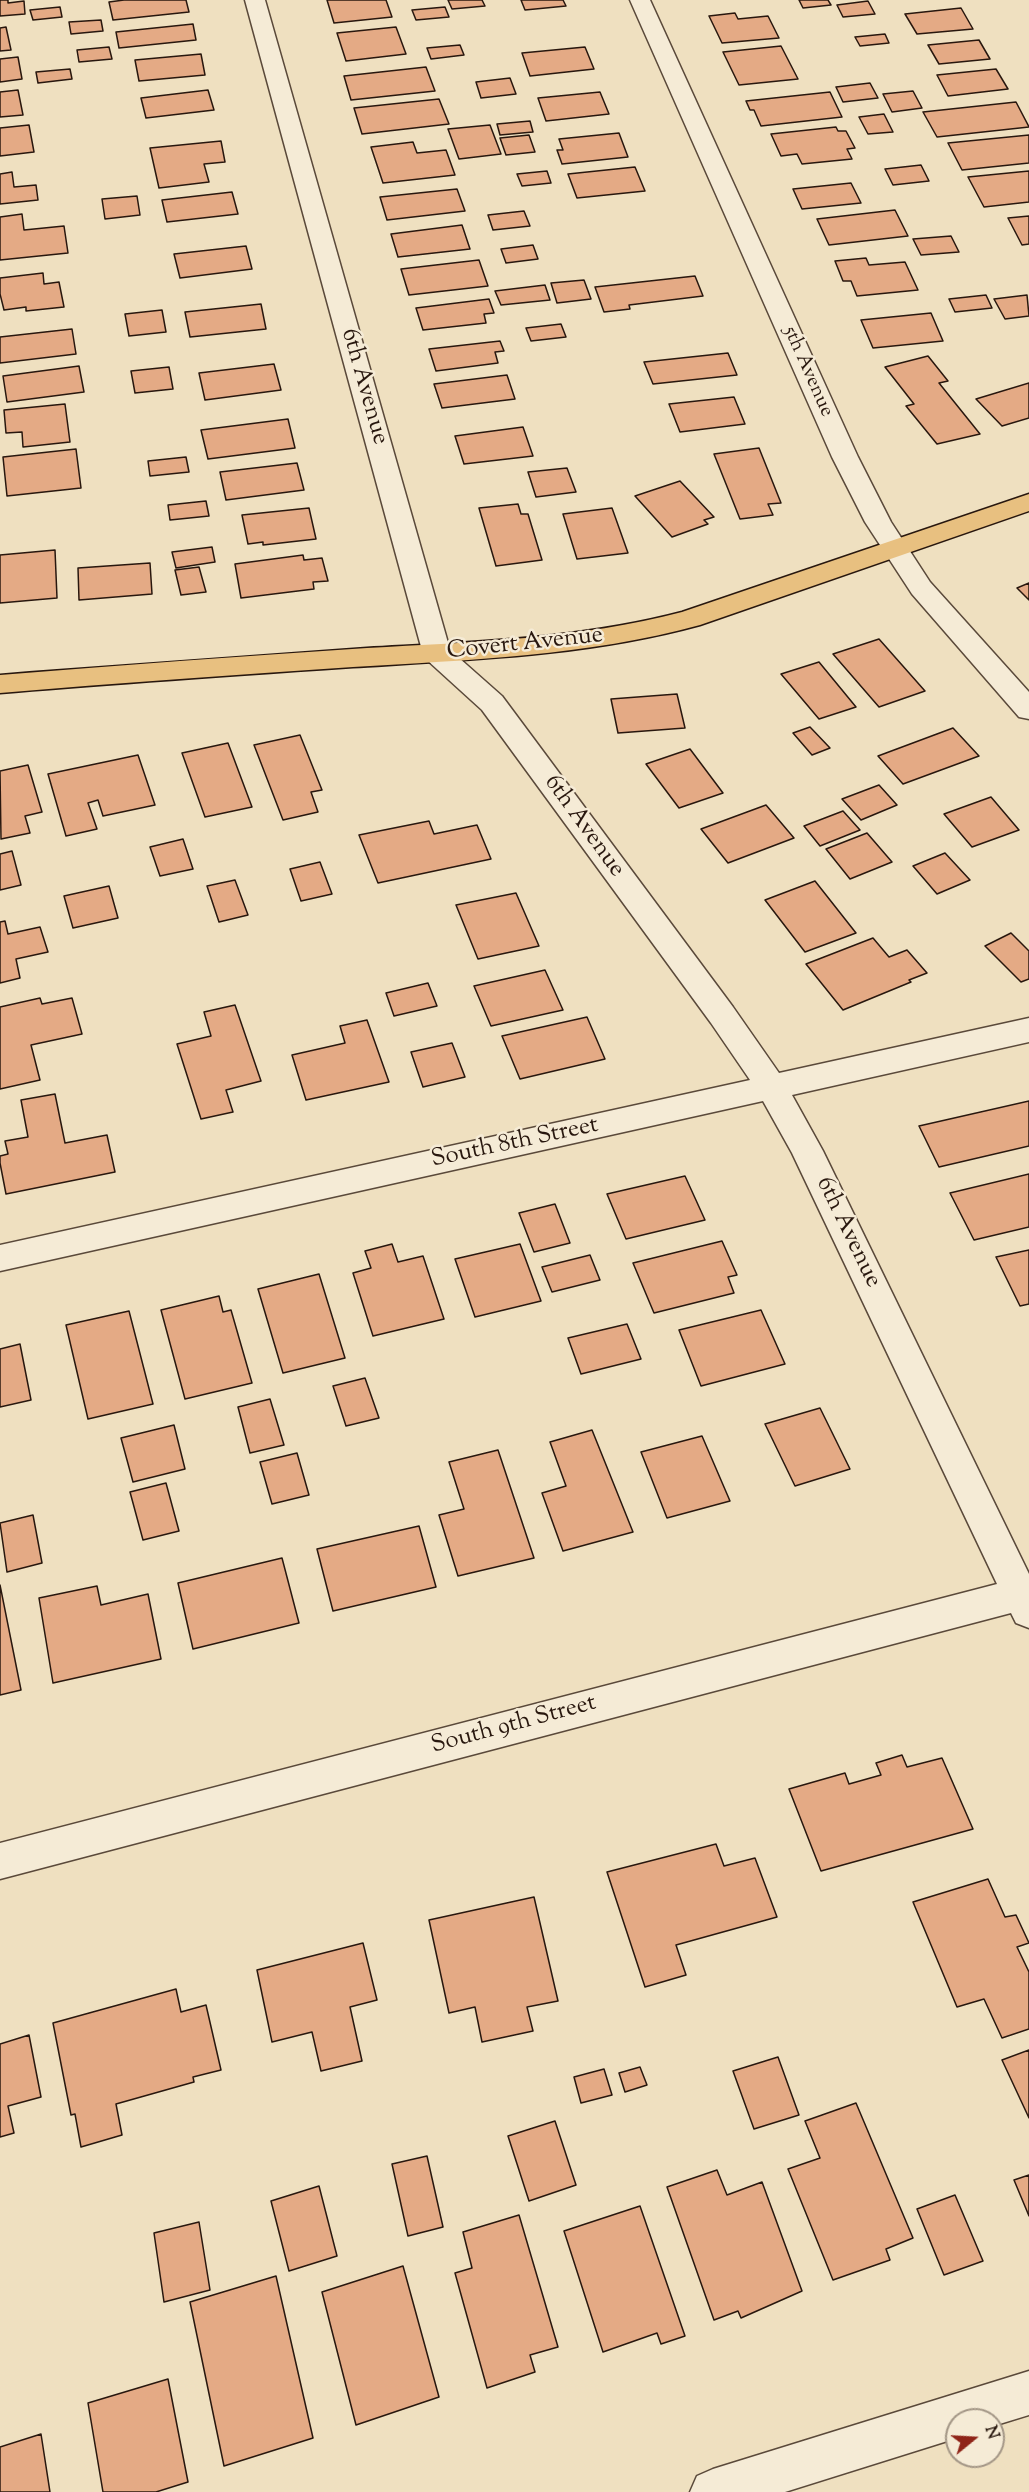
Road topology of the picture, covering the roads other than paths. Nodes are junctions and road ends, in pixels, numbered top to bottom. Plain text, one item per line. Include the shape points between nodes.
1 (255, 0) edge
2 (640, 0) edge
3 (1029, 502) edge
4 (895, 550) junction
5 (437, 654) junction
6 (0, 684) edge
7 (1029, 710) edge
8 (1029, 1030) edge
9 (772, 1088) junction
10 (0, 1258) edge
11 (1026, 1600) edge
12 (0, 1861) edge
13 (1029, 2392) edge
14 (713, 2492) edge

1 - 5 street, 6th Avenue
2 - 4 street, 5th Avenue via 845,457
3 - 4 main road, Covert Avenue
4 - 5 main road, Covert Avenue via 660,628
4 - 7 street, 5th Avenue via 921,588
5 - 6 main road, Covert Avenue
5 - 9 street, 6th Avenue via 492,703
8 - 9 street, South 8th Street
9 - 10 street, South 8th Street
9 - 11 street, 6th Avenue via 807,1151
11 - 12 street, South 9th Street
13 - 14 street

